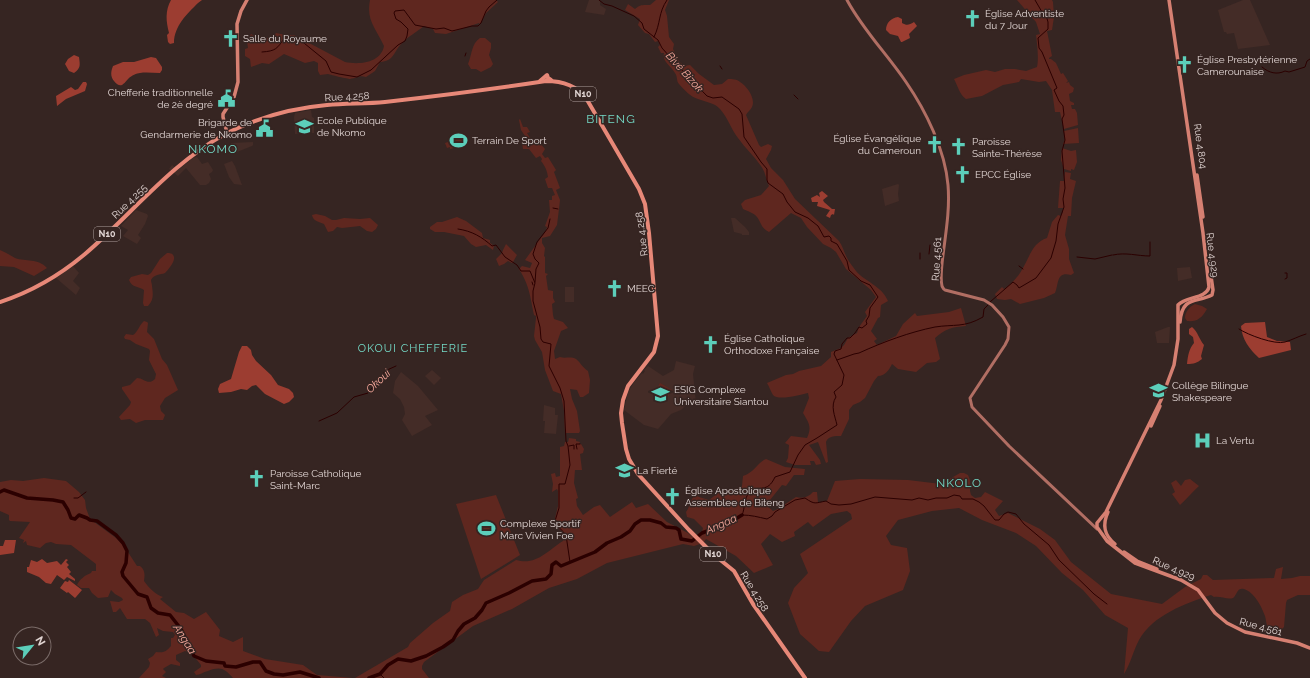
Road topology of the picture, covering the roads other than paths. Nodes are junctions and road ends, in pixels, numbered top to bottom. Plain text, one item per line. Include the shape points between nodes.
1 (247, 0) edge
2 (847, 0) edge
3 (1170, 0) edge
4 (227, 133) junction
5 (1208, 291) junction
6 (1212, 294) junction
7 (0, 302) edge
8 (1182, 302) junction
9 (1178, 308) junction
10 (1184, 308) junction
11 (1085, 518) junction
12 (1098, 523) junction
13 (1104, 526) junction
14 (1097, 529) junction
15 (1310, 647) edge
16 (805, 678) edge

1 - 4 main road via 237,24 238,82 234,98 223,114
2 - 11 main road, Rue 4.561 via 913,93 940,147 948,188 942,287 987,301 998,311 1009,328 1005,345 970,398 972,407
3 - 5 main road, Rue 4.929 via 1209,280
3 - 6 main road, Rue 4.804
4 - 7 highway, Rue 4.255 / N10 via 164,178 100,240 71,264 26,292
4 - 16 highway, Rue 4.258 / N10 via 268,117 329,104 386,102 546,81 564,83 580,91 639,189 645,204 658,339 654,352 628,386 622,400 622,423 629,459 638,474 703,545 734,571 753,604
5 - 6 main road via 1211,290
5 - 8 main road, Rue 4.929
6 - 10 main road via 1191,301
8 - 9 main road
8 - 10 main road via 1185,304
9 - 10 main road
9 - 12 main road via 1178,348 1170,377 1106,512
10 - 13 main road via 1180,320 1179,351 1174,373 1105,518
11 - 12 main road
11 - 14 main road, Rue 4.561
12 - 13 main road
12 - 14 main road
13 - 14 main road via 1101,530
13 - 15 main road, Rue 4.929 via 1110,540 1140,563 1197,586 1218,613 1234,625
14 - 15 main road, Rue 4.561 via 1107,541 1135,563 1194,587 1202,593 1215,613 1232,627

